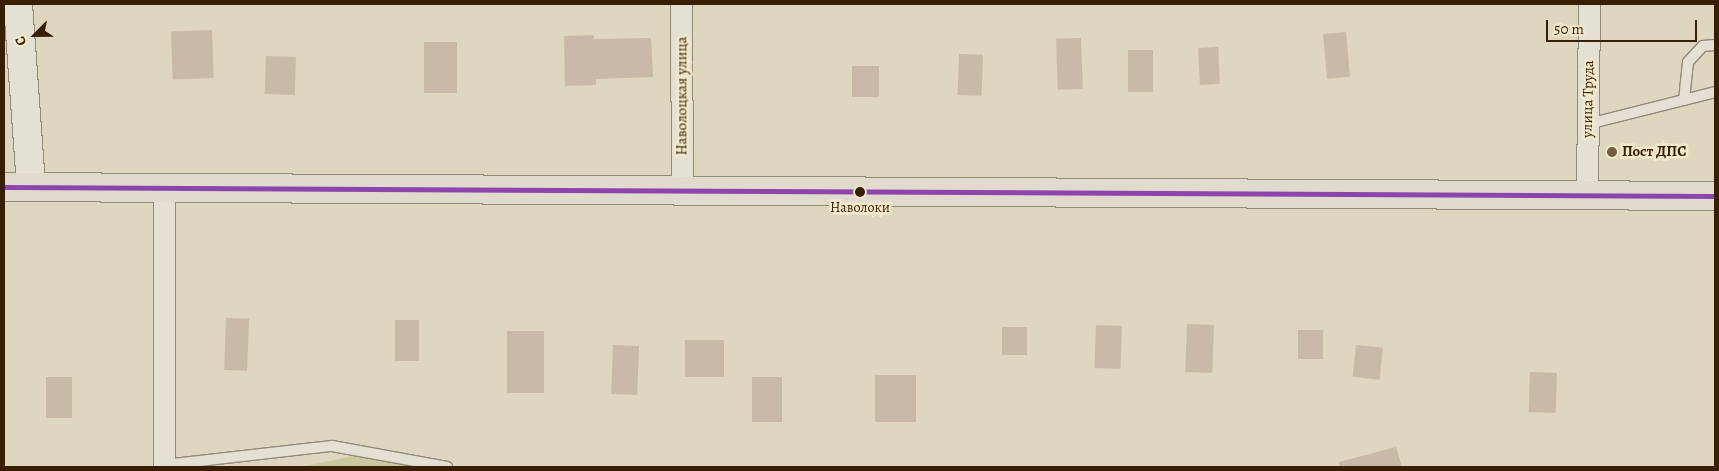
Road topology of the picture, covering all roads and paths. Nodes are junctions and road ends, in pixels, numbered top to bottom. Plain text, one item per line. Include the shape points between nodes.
1 (18, 4) edge
2 (681, 4) edge
3 (1590, 4) edge
4 (1715, 45) edge
5 (1715, 92) edge
6 (1684, 100) junction
7 (1588, 124) junction
8 (4, 187) edge
9 (31, 187) junction
10 (164, 188) junction
11 (682, 188) junction
12 (1587, 194) junction
13 (1715, 196) edge
14 (431, 464) edge
15 (164, 466) edge
16 (447, 467) edge

1 - 9 street
2 - 11 street, Наволоцкая улица
3 - 7 street, улица Труда
4 - 6 lane via 1703,46 1688,62
5 - 6 lane
6 - 7 lane
7 - 12 street, улица Труда
8 - 9 main road
9 - 10 main road
10 - 11 main road
10 - 15 street
11 - 12 main road
12 - 13 main road
14 - 15 lane via 332,446
14 - 16 lane

